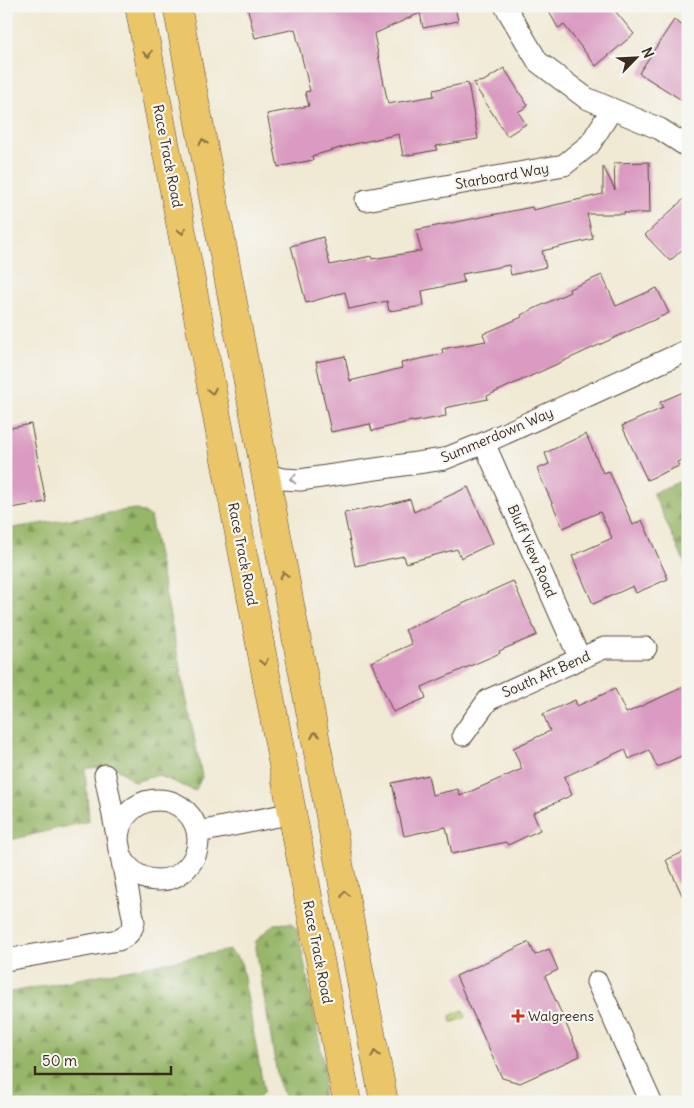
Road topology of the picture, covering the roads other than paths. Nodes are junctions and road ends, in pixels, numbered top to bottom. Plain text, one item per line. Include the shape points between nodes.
1 (139, 6) edge
2 (178, 6) edge
3 (505, 6) edge
4 (612, 109) junction
5 (688, 147) edge
6 (366, 200) dead end
7 (688, 350) edge
8 (484, 443) junction
9 (265, 475) junction
10 (646, 648) dead end
11 (580, 659) junction
12 (463, 735) dead end
13 (105, 775) dead end
14 (328, 806) junction
15 (292, 813) junction
16 (199, 832) junction
17 (119, 848) junction
18 (6, 960) edge
19 (597, 982) dead end
20 (346, 1102) edge
21 (384, 1102) edge
22 (651, 1102) edge

1 -> 15 main road, Race Track Road
9 -> 2 main road
3 - 4 street via 538,62 586,98
4 - 5 street via 660,129
4 - 6 street, Starboard Way via 590,144 564,165
7 - 8 street, Summerdown Way
8 -> 9 street, Summerdown Way via 444,459 300,480
8 - 11 street, Bluff View Road
14 -> 9 main road
10 - 11 street, South Aft Bend via 604,648
11 - 12 street, South Aft Bend via 488,700
13 - 17 street
14 - 15 main road
21 -> 14 main road
15 - 16 street
15 - 20 main road, Race Track Road
16 - 17 street via 184,809 171,802 153,801 135,807 123,818 119,828
16 - 17 street via 199,846 191,863 176,876 159,881 135,875
17 - 18 street via 134,922 129,934 118,940
19 - 22 street

